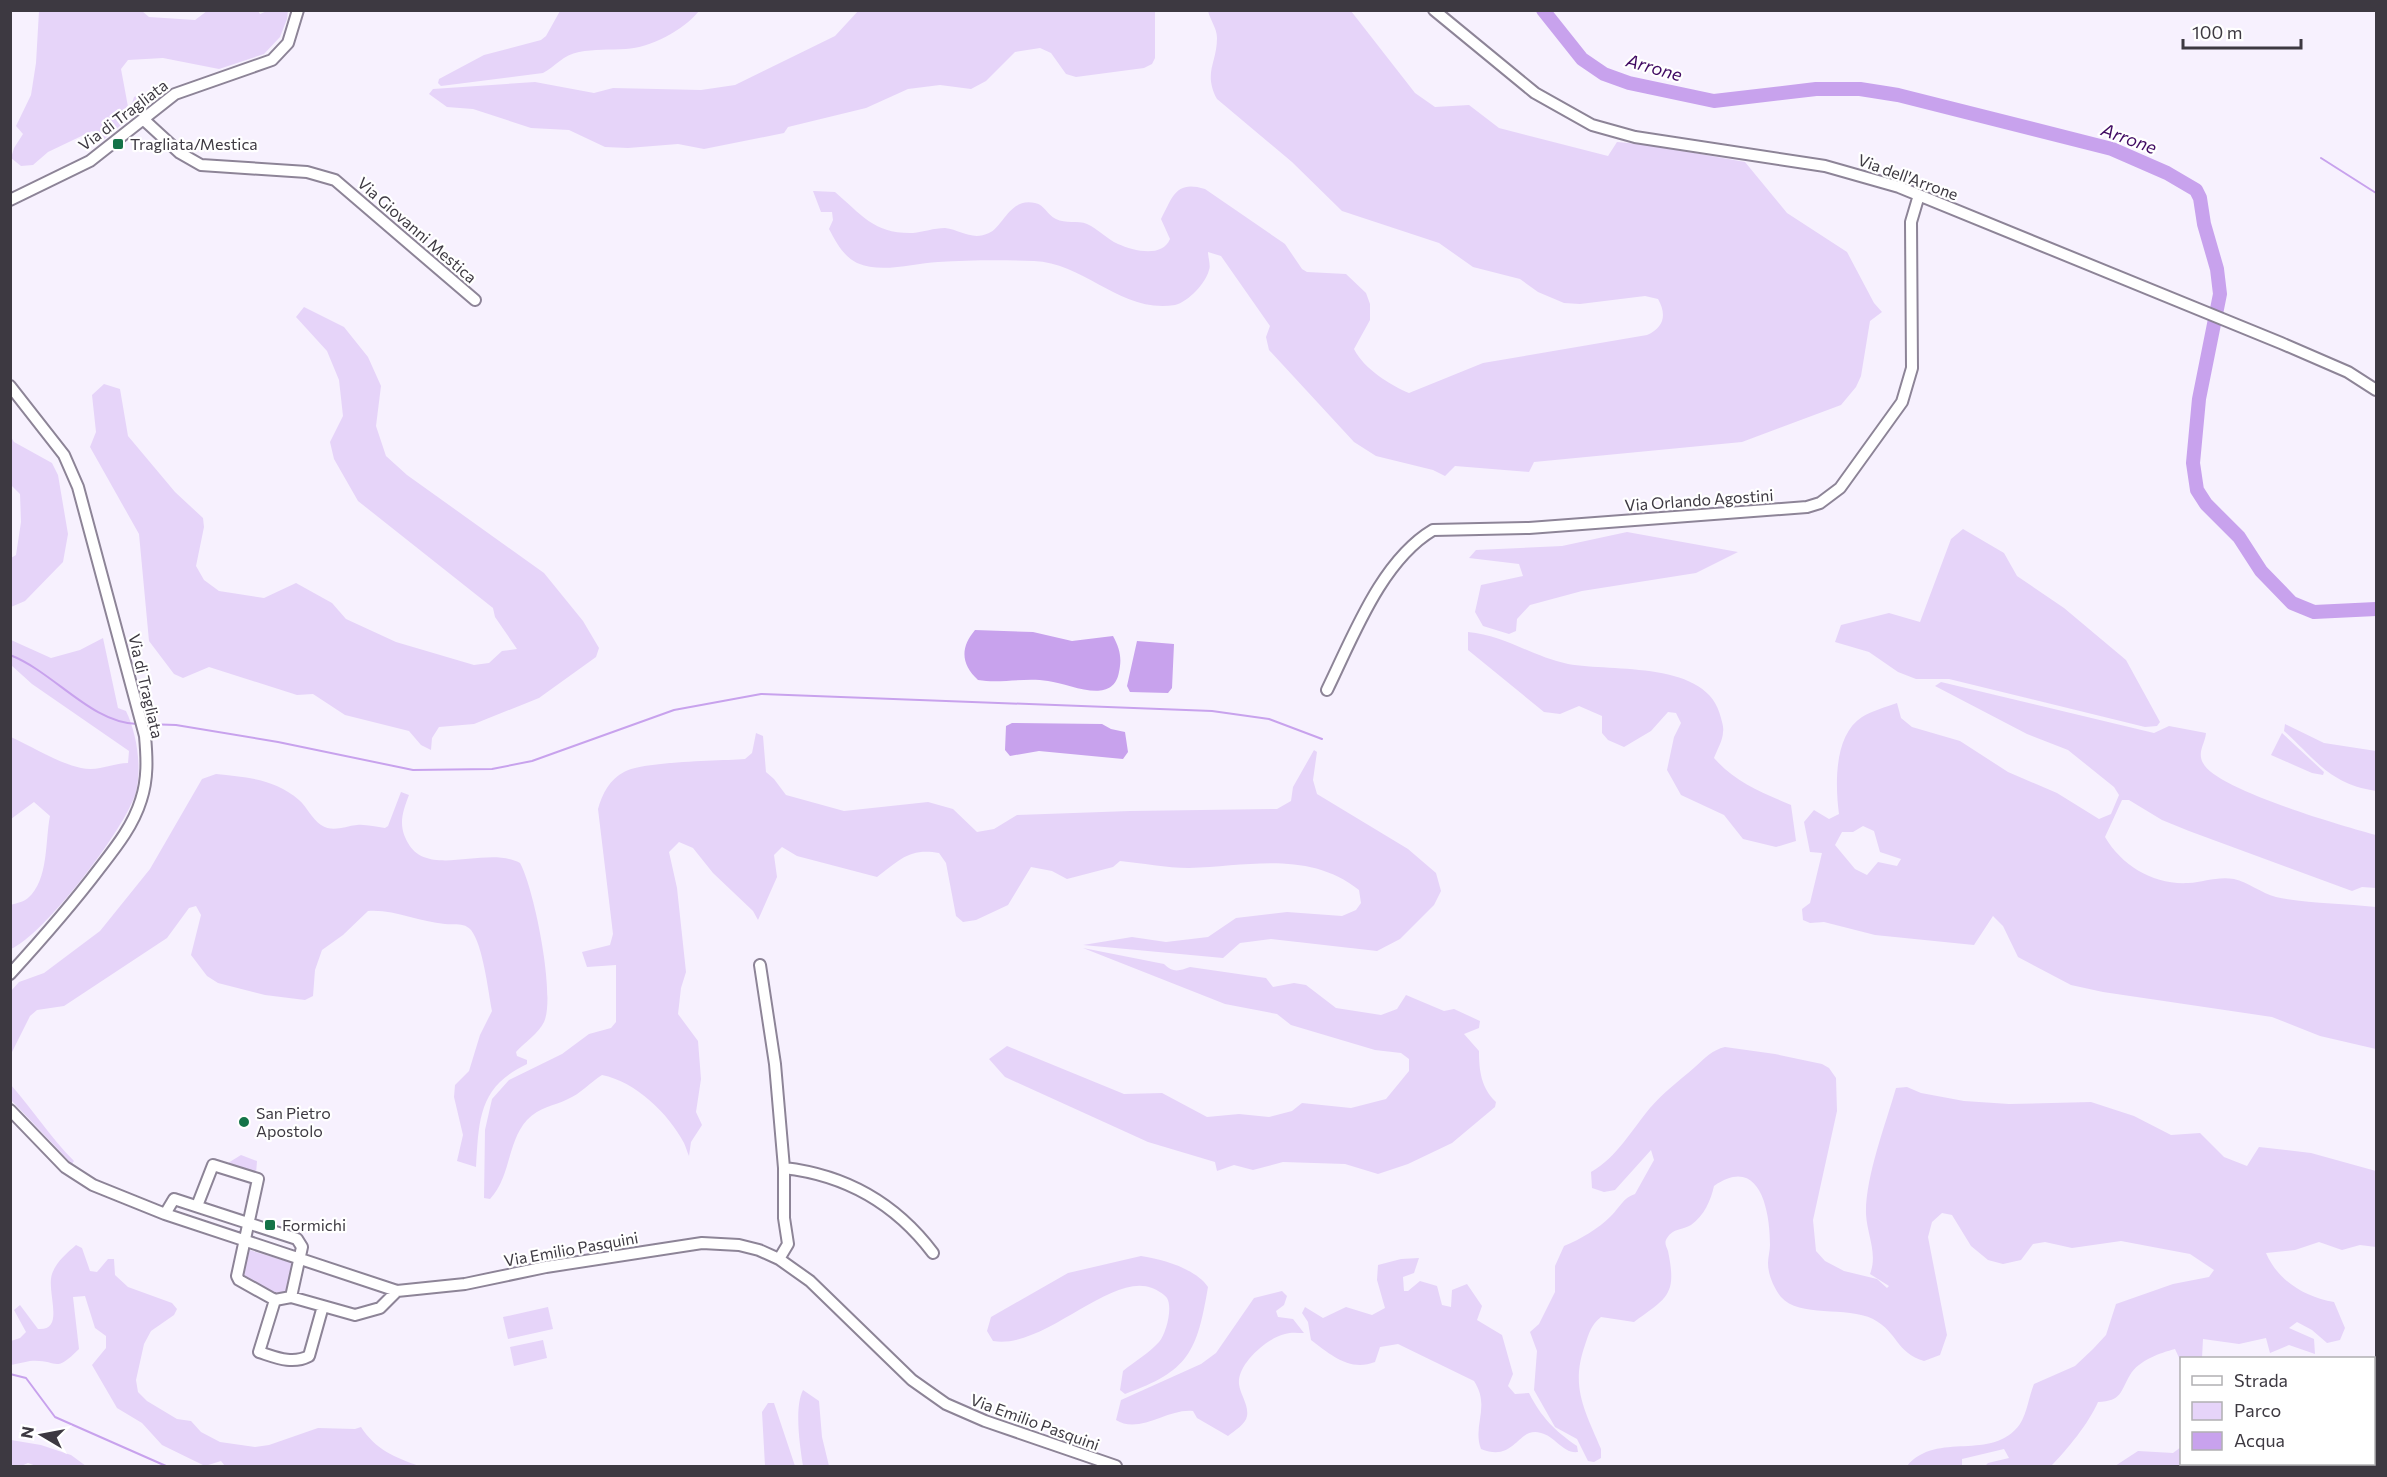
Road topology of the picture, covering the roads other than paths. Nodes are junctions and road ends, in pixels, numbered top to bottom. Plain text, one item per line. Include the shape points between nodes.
1 (298, 10) edge
2 (1434, 10) edge
3 (143, 119) junction
4 (10, 188) edge
5 (24, 193) junction
6 (1918, 195) junction
7 (10, 200) edge
8 (475, 300) dead end
9 (10, 386) edge
10 (2376, 390) edge
11 (1327, 690) dead end
12 (760, 965) dead end
13 (10, 974) edge
14 (10, 1110) edge
15 (784, 1168) junction
16 (197, 1206) junction
17 (165, 1214) junction
18 (249, 1222) junction
19 (246, 1240) junction
20 (933, 1253) dead end
21 (301, 1259) junction
22 (779, 1259) junction
23 (397, 1291) junction
24 (291, 1297) junction
25 (275, 1300) junction
26 (323, 1306) junction
27 (1116, 1467) edge

1 - 3 street, Via di Tragliata via 290,39 276,57 184,89
2 - 6 street, Via dell'Arrone via 1529,89 1598,127 1635,137 1825,166
3 - 5 street, Via di Tragliata via 90,161
3 - 8 street, Via Giovanni Mestica via 180,153 201,165 307,172 334,180
4 - 5 street
5 - 7 street, Via di Tragliata
6 - 10 street, Via dell'Arrone via 2348,372
6 - 11 street, Via Orlando Agostini via 1911,222 1909,383 1902,402 1831,497 1807,507 1529,528 1433,530 1393,567
9 - 13 street, Via di Tragliata via 64,455 78,487 145,736 147,762 142,798 122,839 67,911
12 - 15 street via 775,1064
14 - 17 street, Via Emilio Pasquini via 79,1178
15 - 20 street via 872,1195 912,1228
15 - 22 street via 788,1244
16 - 17 street via 174,1199
16 - 18 street
16 - 18 street via 213,1165 258,1179
17 - 19 street, Via Emilio Pasquini
18 - 19 street
18 - 21 street via 297,1239 302,1247
19 - 21 street, Via Emilio Pasquini
19 - 25 street via 237,1269 239,1280
21 - 23 street, Via Emilio Pasquini
21 - 24 street
22 - 23 street, Via Emilio Pasquini via 739,1245 702,1243 465,1284
22 - 27 street, Via Emilio Pasquini via 815,1286 912,1380 946,1404
23 - 26 street via 380,1308 365,1314
24 - 25 street
24 - 26 street
25 - 26 street via 259,1352 293,1361 309,1356

